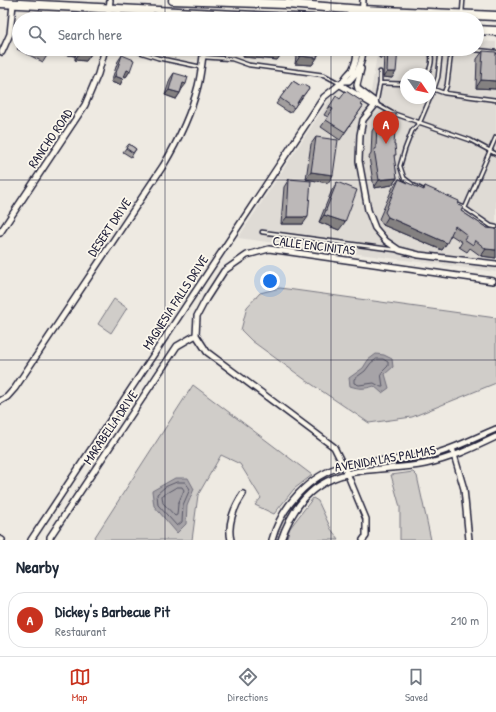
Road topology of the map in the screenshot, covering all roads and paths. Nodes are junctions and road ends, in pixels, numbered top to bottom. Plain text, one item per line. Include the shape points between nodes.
1 (173, 0) edge
2 (183, 0) edge
3 (363, 0) edge
4 (463, 0) edge
5 (216, 1) edge
6 (2, 3) edge
7 (13, 4) junction
8 (109, 4) edge
9 (362, 10) junction
10 (12, 12) edge
11 (162, 12) edge
12 (211, 12) edge
13 (412, 12) edge
14 (462, 12) edge
15 (12, 14) edge
16 (484, 15) edge
17 (496, 16) edge
18 (484, 30) edge
19 (496, 31) edge
20 (484, 51) edge
21 (2, 52) dead end
22 (496, 52) edge
23 (103, 56) edge
24 (152, 56) edge
25 (356, 56) edge
26 (362, 56) edge
27 (432, 56) edge
28 (440, 56) edge
29 (451, 56) edge
30 (203, 57) joint
31 (361, 63) junction
32 (201, 67) junction
33 (430, 68) edge
34 (380, 72) dead end
35 (341, 83) junction
36 (380, 83) junction
37 (436, 83) edge
38 (400, 84) edge
39 (436, 90) edge
40 (444, 93) junction
41 (496, 100) edge
42 (376, 104) junction
43 (428, 104) edge
44 (420, 122) junction
45 (496, 137) edge
46 (489, 150) junction
47 (496, 154) edge
48 (430, 193) edge
49 (454, 203) edge
50 (465, 208) junction
51 (496, 227) edge
52 (262, 232) dead end
53 (0, 233) edge
54 (399, 250) junction
55 (496, 264) edge
56 (494, 281) dead end
57 (196, 335) junction
58 (0, 401) edge
59 (496, 429) edge
60 (496, 437) edge
61 (452, 448) junction
62 (454, 456) junction
63 (343, 465) junction
64 (347, 473) junction
65 (243, 494) dead end
66 (31, 540) edge
67 (50, 540) edge
68 (231, 540) edge
69 (272, 540) edge
70 (281, 540) edge
71 (363, 540) edge
72 (469, 540) edge

1 - 2 main road
2 - 5 main road
3 - 9 street
4 - 14 lane
5 - 9 main road
5 - 12 street
6 - 7 main road
7 - 8 main road
7 - 10 street
8 - 11 main road
9 - 13 main road
15 - 21 street via 10,34
16 - 17 main road
18 - 19 main road
20 - 22 lane
23 - 53 street, RANCHO ROAD via 85,105
24 - 32 lane
25 - 35 street, MAGNESIA FALLS DRIVE via 354,67
26 - 31 street, MAGNESIA FALLS DRIVE
27 - 33 lane
28 - 37 lane
29 - 40 lane
30 - 32 street, DESERT DRIVE
30 - 35 lane via 232,59 249,65 324,75
31 - 35 street, MAGNESIA FALLS DRIVE via 348,81
31 - 42 street via 357,87
32 - 58 street, DESERT DRIVE via 198,86 176,145 15,388
34 - 36 lane
35 - 42 street via 372,104
35 - 66 street, MAGNESIA FALLS DRIVE via 324,96
36 - 38 lane
36 - 42 lane
39 - 40 lane
40 - 41 lane
42 - 44 lane via 392,113
42 - 54 street via 363,120 360,135 359,161 364,193 375,228 386,241
43 - 44 lane
44 - 46 lane via 470,140
44 - 48 lane via 412,131 400,166 404,178
45 - 46 lane
46 - 47 lane
46 - 50 lane
49 - 50 lane
50 - 51 lane
52 - 54 lane
54 - 55 street via 419,255
56 - 57 street, CALLE ENCINITAS via 269,249 247,254 224,271 197,316
57 - 63 street via 207,352 334,447
57 - 67 street, MARABELLA DRIVE via 177,346
59 - 61 street, AVENIDA LAS PALMAS
60 - 62 street, AVENIDA LAS PALMAS
61 - 62 street
61 - 63 street, AVENIDA LAS PALMAS via 422,457
62 - 64 street, AVENIDA LAS PALMAS via 423,465
62 - 72 street via 464,489
63 - 64 street
63 - 69 street, AVENIDA LAS PALMAS via 320,476 296,496 281,517
64 - 70 street, AVENIDA LAS PALMAS via 320,485 306,497 291,517
64 - 71 street via 366,519 366,536
65 - 68 street via 236,505 232,520 229,533

